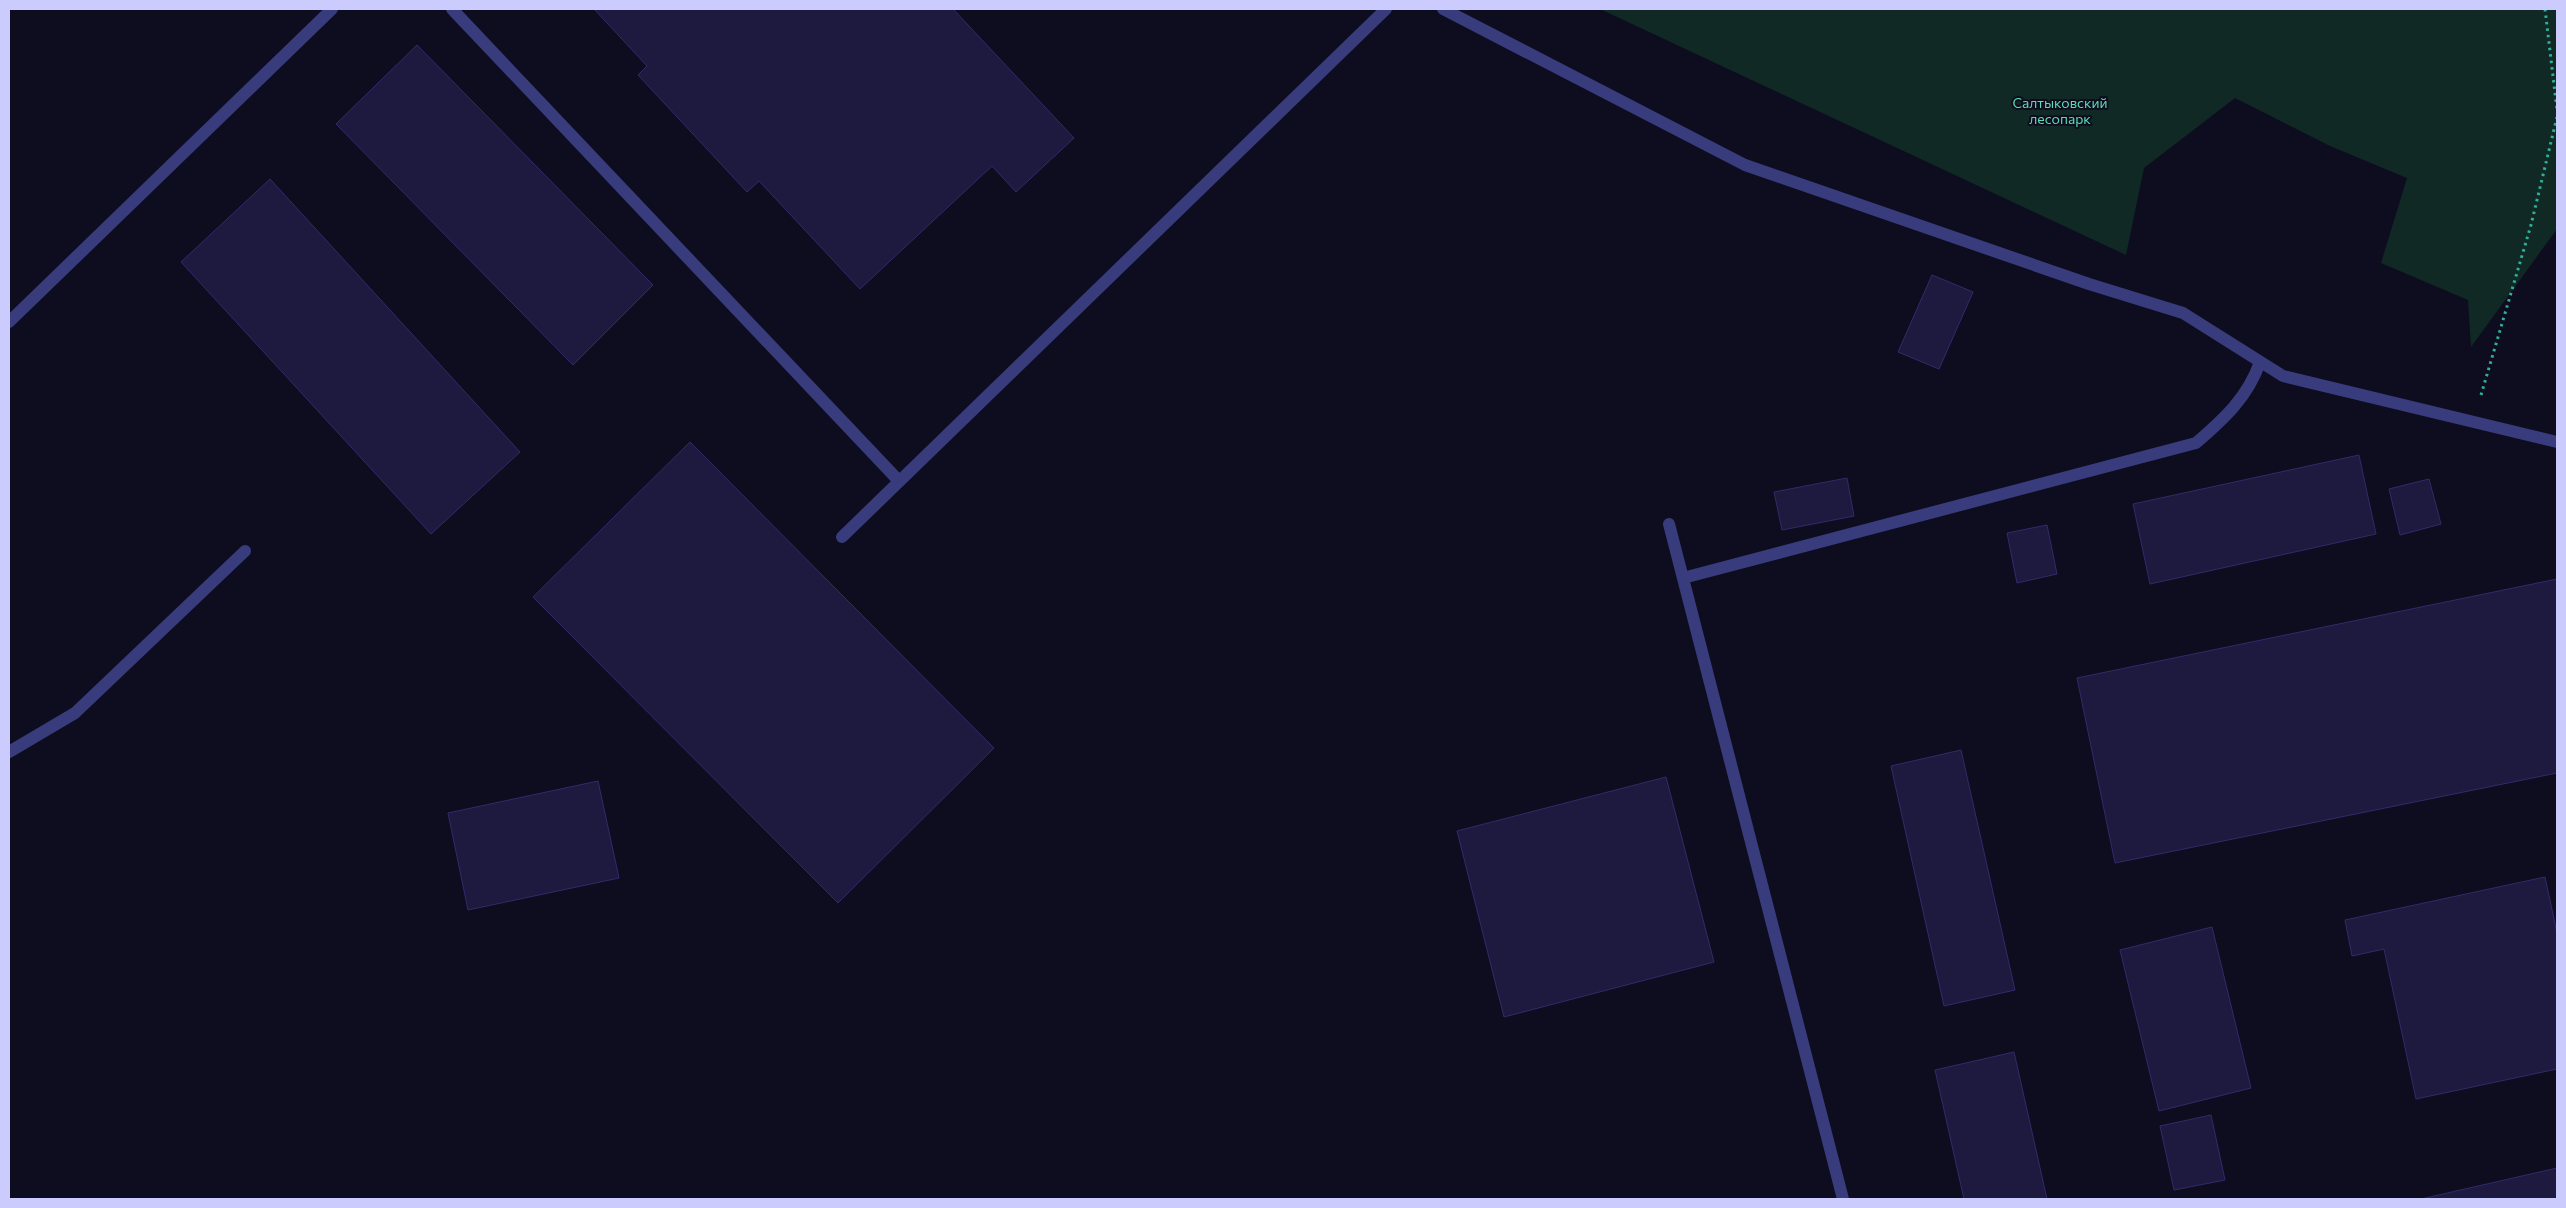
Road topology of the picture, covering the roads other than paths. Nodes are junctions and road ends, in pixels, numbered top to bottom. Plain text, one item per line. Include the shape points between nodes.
1 (332, 9) edge
2 (452, 9) edge
3 (1386, 9) edge
4 (1443, 9) edge
5 (9, 322) edge
6 (2260, 362) junction
7 (2557, 442) edge
8 (899, 481) junction
9 (1669, 524) dead end
10 (842, 537) dead end
11 (246, 551) dead end
12 (1683, 578) junction
13 (9, 752) edge
14 (1842, 1199) edge

1 - 5 lane
2 - 8 lane
3 - 8 lane
4 - 6 lane via 1745,164 2089,284 2183,313
6 - 7 lane via 2283,376
6 - 12 lane via 2253,382 2230,414 2196,443
8 - 10 lane
9 - 12 lane
11 - 13 lane via 75,713
12 - 14 lane

